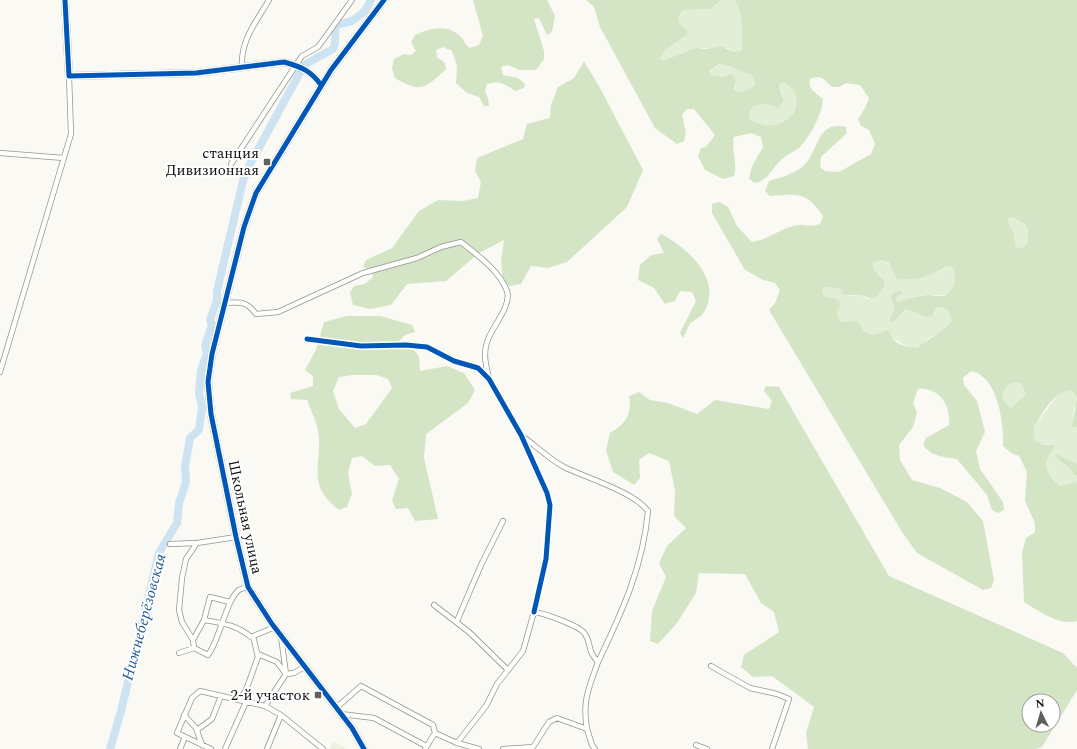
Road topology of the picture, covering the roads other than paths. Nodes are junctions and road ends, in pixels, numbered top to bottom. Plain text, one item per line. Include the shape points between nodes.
1 (65, 0) edge
2 (269, 0) edge
3 (352, 0) edge
4 (384, 0) edge
5 (296, 65) junction
6 (242, 68) junction
7 (69, 76) junction
8 (321, 85) junction
9 (0, 153) edge
10 (64, 158) junction
11 (231, 164) dead end
12 (225, 303) junction
13 (307, 339) dead end
14 (0, 372) edge
15 (489, 379) junction
16 (521, 435) junction
17 (503, 521) dead end
18 (236, 537) junction
19 (196, 543) junction
20 (170, 544) dead end
21 (248, 587) junction
22 (230, 602) junction
23 (434, 605) dead end
24 (534, 612) junction
25 (204, 620) junction
26 (457, 621) junction
27 (223, 623) junction
28 (275, 627) junction
29 (253, 636) junction
30 (281, 636) junction
31 (192, 640) junction
32 (194, 648) junction
33 (179, 653) dead end
34 (258, 654) junction
35 (598, 662) junction
36 (711, 666) dead end
37 (304, 667) junction
38 (508, 670) junction
39 (286, 674) junction
40 (221, 696) junction
41 (239, 700) junction
42 (246, 702) junction
43 (265, 706) junction
44 (336, 708) junction
45 (341, 714) junction
46 (184, 715) junction
47 (281, 715) junction
48 (587, 729) junction
49 (197, 730) junction
50 (435, 733) junction
51 (185, 737) junction
52 (457, 743) junction
53 (696, 745) dead end
54 (203, 747) edge
55 (426, 747) edge
56 (180, 749) edge
57 (211, 749) edge
58 (225, 749) edge
59 (267, 749) edge
60 (323, 749) edge
61 (364, 749) edge
62 (479, 749) edge
63 (504, 749) edge
64 (595, 749) edge
65 (707, 749) edge
66 (772, 749) edge

1 - 7 street
2 - 6 street via 248,34 241,58
3 - 5 street via 318,47 302,56
4 - 8 street, Школьная улица
5 - 6 street via 284,62
5 - 8 street via 313,74
5 - 11 street
6 - 7 street via 196,73
7 - 10 street via 71,126
8 - 12 street, Школьная улица via 250,205
9 - 10 street
10 - 14 street
12 - 15 street via 240,302 249,305 256,314 278,312 363,273 461,242 484,260 507,291 506,306 490,334 486,347
12 - 18 street, Школьная улица via 208,382
13 - 15 street via 361,346 427,347 454,361 478,368
15 - 16 street
16 - 24 street via 550,505 546,559
16 - 35 street via 564,466 640,502 648,511 645,539 637,572 619,619
17 - 26 street
18 - 19 street
18 - 21 street, Школьная улица
19 - 20 street
19 - 31 street via 186,559 179,610 182,622
21 - 22 street via 239,590
21 - 28 street, Школьная улица
22 - 25 street via 210,597
22 - 27 street
23 - 26 street
24 - 35 street via 580,628 586,635 589,650
24 - 38 street via 522,651
25 - 27 street
25 - 31 street
26 - 38 street
27 - 29 street via 242,629
27 - 32 street via 214,647 208,655
28 - 29 street
28 - 30 street, Школьная улица
29 - 34 street
30 - 37 street, Школьная улица
30 - 39 street
31 - 32 street
32 - 33 street
34 - 39 street via 277,662
34 - 41 street via 254,672
35 - 48 street via 584,711
36 - 66 street via 750,688 789,699
37 - 39 street
37 - 44 street, Школьная улица
38 - 52 street via 497,684 486,706
39 - 43 street
40 - 41 street
40 - 46 street via 200,691 192,698
40 - 49 street via 212,719
41 - 42 street
42 - 43 street
42 - 58 street
43 - 47 street
44 - 45 street, Школьная улица
44 - 50 street via 361,686 433,725
45 - 55 street via 374,718
45 - 61 street, Школьная улица
46 - 49 street
46 - 51 street via 177,732
47 - 59 street
47 - 60 street
48 - 63 street via 557,718 550,722 533,747
48 - 64 street
49 - 54 street
50 - 52 street
50 - 55 street
51 - 54 street
51 - 56 street
52 - 62 street
53 - 65 street
54 - 57 street

